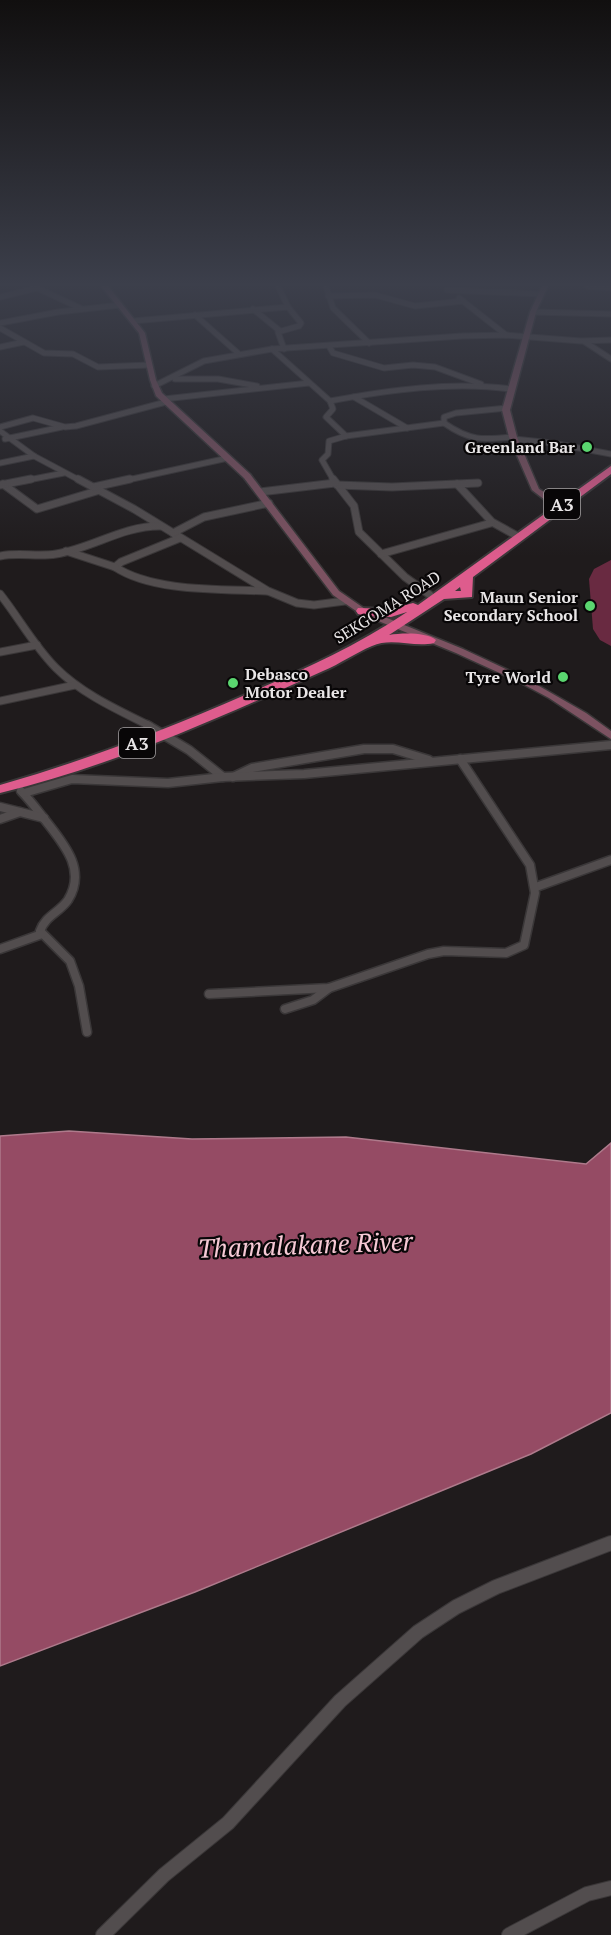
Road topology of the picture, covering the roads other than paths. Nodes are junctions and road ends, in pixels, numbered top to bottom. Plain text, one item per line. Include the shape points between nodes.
1 (152, 376) edge
2 (175, 376) edge
3 (301, 376) edge
4 (460, 376) edge
5 (515, 376) edge
6 (170, 379) junction
7 (309, 383) junction
8 (483, 384) junction
9 (154, 386) junction
10 (265, 388) junction
11 (511, 389) junction
12 (354, 397) junction
13 (165, 401) junction
14 (330, 401) junction
15 (507, 408) junction
16 (444, 423) junction
17 (65, 427) junction
18 (407, 428) junction
19 (0, 429) edge
20 (346, 436) junction
21 (513, 438) junction
22 (4, 439) edge
23 (611, 454) edge
24 (34, 456) junction
25 (228, 458) junction
26 (0, 463) edge
27 (610, 471) edge
28 (64, 473) junction
29 (478, 483) dead end
30 (2, 484) edge
31 (336, 484) junction
32 (457, 484) junction
33 (97, 488) junction
34 (261, 492) junction
35 (268, 503) junction
36 (565, 503) junction
37 (491, 523) junction
38 (162, 526) junction
39 (172, 533) junction
40 (180, 538) junction
41 (517, 538) junction
42 (66, 551) junction
43 (381, 554) junction
44 (0, 556) edge
45 (115, 567) junction
46 (268, 591) junction
47 (0, 594) edge
48 (436, 595) junction
49 (345, 601) junction
50 (416, 608) junction
51 (362, 611) junction
52 (392, 624) junction
53 (430, 640) junction
54 (362, 642) junction
55 (37, 645) junction
56 (0, 652) edge
57 (75, 685) junction
58 (0, 701) edge
59 (165, 733) junction
60 (611, 736) edge
61 (611, 745) edge
62 (460, 759) junction
63 (434, 761) junction
64 (228, 777) junction
65 (12, 789) edge
66 (0, 807) edge
67 (21, 812) junction
68 (45, 818) junction
69 (0, 819) edge
70 (611, 860) edge
71 (537, 887) junction
72 (42, 934) junction
73 (0, 950) edge
74 (329, 988) junction
75 (209, 994) dead end
76 (285, 1009) dead end
77 (87, 1032) dead end
78 (611, 1543) edge
79 (611, 1888) edge
80 (103, 1935) edge
81 (509, 1935) edge

1 - 9 street
2 - 6 street
3 - 7 street
4 - 8 street
5 - 11 street
6 - 9 street
6 - 10 street via 218,379
7 - 10 street
7 - 14 street
8 - 11 street
8 - 12 street
9 - 13 street
10 - 13 street
11 - 15 street
12 - 14 street
12 - 18 street
13 - 17 street
13 - 25 street
14 - 20 street via 333,410 326,417
15 - 16 street via 456,412 444,417
15 - 21 street
16 - 18 street
16 - 21 street via 470,440
17 - 19 street via 33,418
17 - 22 street
18 - 20 street
19 - 22 street
20 - 31 street via 330,440 328,454 322,458
21 - 23 street
21 - 36 street via 536,490
22 - 24 street
24 - 26 street
24 - 28 street
25 - 33 street
25 - 34 street
27 - 36 highway, SEKGOMA ROAD / A3
28 - 30 street
28 - 33 street
29 - 32 street
30 - 33 street via 37,509
31 - 32 street
31 - 34 street
31 - 43 street via 354,506 359,532
32 - 37 street
33 - 38 street
34 - 35 street
35 - 39 street via 204,517
35 - 49 street
36 - 41 highway, SEKGOMA ROAD / A3
37 - 41 street
37 - 43 street
38 - 39 street
38 - 42 street via 118,531
39 - 40 street
40 - 45 street
40 - 46 street
41 - 48 highway, SEKGOMA ROAD / A3
41 - 48 highway, SEKGOMA ROAD / A3 via 489,554
42 - 44 street via 43,555 20,551
42 - 45 street
43 - 48 street via 405,577
45 - 46 street via 143,579
46 - 49 street via 297,603
47 - 55 street
48 - 50 highway, SEKGOMA ROAD / A3
49 - 51 street
50 - 51 highway via 391,613
50 - 52 highway, SEKGOMA ROAD / A3
50 - 53 highway via 415,626
51 - 52 street
51 - 54 highway via 370,628
52 - 53 street
52 - 54 highway, SEKGOMA ROAD / A3
53 - 54 highway
53 - 60 street via 530,682
54 - 59 highway, SEKGOMA ROAD / A3 via 297,679
55 - 56 street
55 - 57 street
57 - 58 street
57 - 59 street
59 - 64 street
59 - 65 highway, SEKGOMA ROAD / A3
61 - 62 street
62 - 63 street
62 - 71 street via 530,865
63 - 64 street
63 - 64 street via 393,749 372,748 252,768
64 - 65 street via 147,784 72,779
65 - 68 street
66 - 67 street
67 - 68 street
67 - 69 street
68 - 72 street via 73,860 77,874 67,901 40,927
70 - 71 street
71 - 74 street via 526,940 515,950 428,954
72 - 73 street
72 - 77 street via 69,960 79,986
74 - 75 street
74 - 76 street via 313,1000
78 - 80 street via 496,1587 418,1632 340,1701 228,1823 164,1875
79 - 81 street via 587,1894

